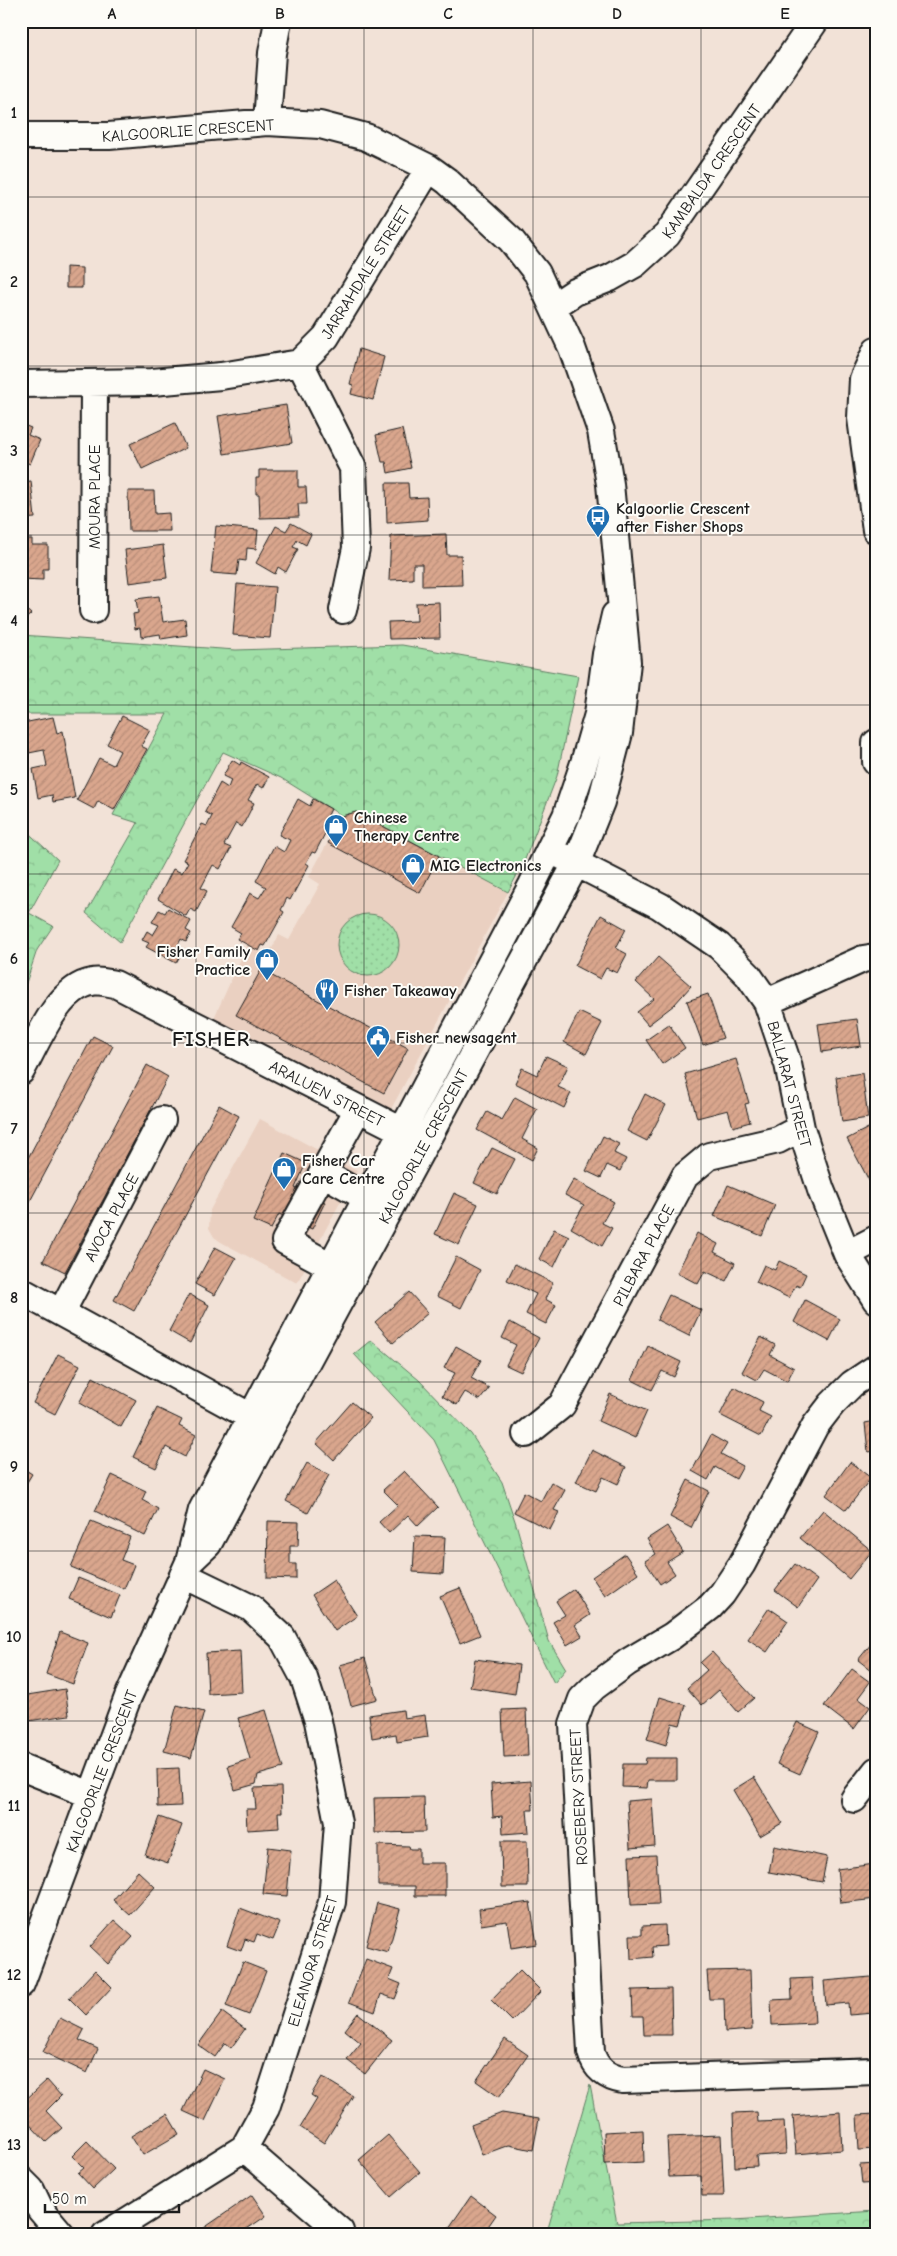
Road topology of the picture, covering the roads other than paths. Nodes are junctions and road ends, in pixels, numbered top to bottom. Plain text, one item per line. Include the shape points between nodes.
1 (278, 21) edge
2 (815, 21) edge
3 (267, 122) junction
4 (21, 136) edge
5 (429, 168) junction
6 (554, 306) junction
7 (876, 350) edge
8 (300, 363) junction
9 (94, 383) junction
10 (21, 384) edge
11 (876, 530) edge
12 (620, 594) junction
13 (93, 610) dead end
14 (343, 610) dead end
15 (876, 743) edge
16 (876, 762) edge
17 (551, 850) junction
18 (576, 864) junction
19 (876, 957) edge
20 (767, 1002) junction
21 (21, 1072) edge
22 (358, 1109) junction
23 (162, 1120) dead end
24 (801, 1128) junction
25 (402, 1132) junction
26 (425, 1143) junction
27 (323, 1173) junction
28 (367, 1198) junction
29 (876, 1239) edge
30 (847, 1254) junction
31 (331, 1266) junction
32 (21, 1291) edge
33 (876, 1300) edge
34 (61, 1313) junction
35 (876, 1368) edge
36 (261, 1423) junction
37 (526, 1434) dead end
38 (186, 1568) junction
39 (21, 1767) edge
40 (876, 1771) edge
41 (91, 1794) junction
42 (854, 1799) dead end
43 (21, 1984) edge
44 (876, 2071) edge
45 (244, 2148) junction
46 (21, 2180) edge
47 (30, 2206) edge
48 (340, 2231) dead end
49 (62, 2235) edge
50 (104, 2235) edge

1 - 3 street via 272,53
2 - 6 street, KAMBALDA CRESCENT via 667,236 635,264 575,292
3 - 4 street, KALGOORLIE CRESCENT via 109,136
3 - 5 street, KALGOORLIE CRESCENT via 320,125 366,138
5 - 6 street, KALGOORLIE CRESCENT via 511,240 537,273
5 - 8 street, JARRAHDALE STREET via 326,338
6 - 12 street, KALGOORLIE CRESCENT via 601,431 610,484
7 - 11 street via 863,379 861,418
8 - 9 street via 221,376
8 - 14 street via 353,468 356,548
9 - 10 street
9 - 13 street, MOURA PLACE
12 - 17 street, KALGOORLIE CRESCENT via 606,654 598,714 566,816
12 - 18 street, KALGOORLIE CRESCENT via 627,662 619,733 601,802
15 - 16 street
17 - 18 street, BALLARAT STREET
17 - 25 street, KALGOORLIE CRESCENT
18 - 20 street, BALLARAT STREET via 660,906 719,946 748,975
18 - 26 street, KALGOORLIE CRESCENT
19 - 20 street via 863,959
20 - 24 street, BALLARAT STREET via 788,1064
21 - 22 street, ARALUEN STREET via 61,1000 83,985 102,982 115,984
22 - 25 street, ARALUEN STREET
22 - 27 street
23 - 34 street, AVOCA PLACE
24 - 30 street, BALLARAT STREET via 820,1190
24 - 37 street, PILBARA PLACE via 778,1140 709,1156 685,1176 562,1405
25 - 26 street, ARALUEN STREET
25 - 28 street, KALGOORLIE CRESCENT
26 - 36 street, KALGOORLIE CRESCENT
27 - 28 street
27 - 31 street via 285,1240
28 - 31 street, KALGOORLIE CRESCENT
29 - 30 street
30 - 33 street, BALLARAT STREET
31 - 36 street, KALGOORLIE CRESCENT
32 - 34 street
34 - 36 street
35 - 44 street, ROSEBERY STREET via 839,1397 815,1426 738,1572 722,1594 672,1636 594,1686 582,1699 573,1724 590,2046 598,2068 624,2080
36 - 38 street, KALGOORLIE CRESCENT via 202,1510
38 - 41 street, KALGOORLIE CRESCENT via 128,1697
38 - 45 street, ELEANORA STREET via 252,1608 282,1637 304,1678 318,1721 338,1823 332,1902 266,2108
39 - 41 street
40 - 42 street
41 - 43 street, KALGOORLIE CRESCENT
45 - 48 street
45 - 50 street, ELEANORA STREET
46 - 47 street via 31,2190
47 - 49 street

